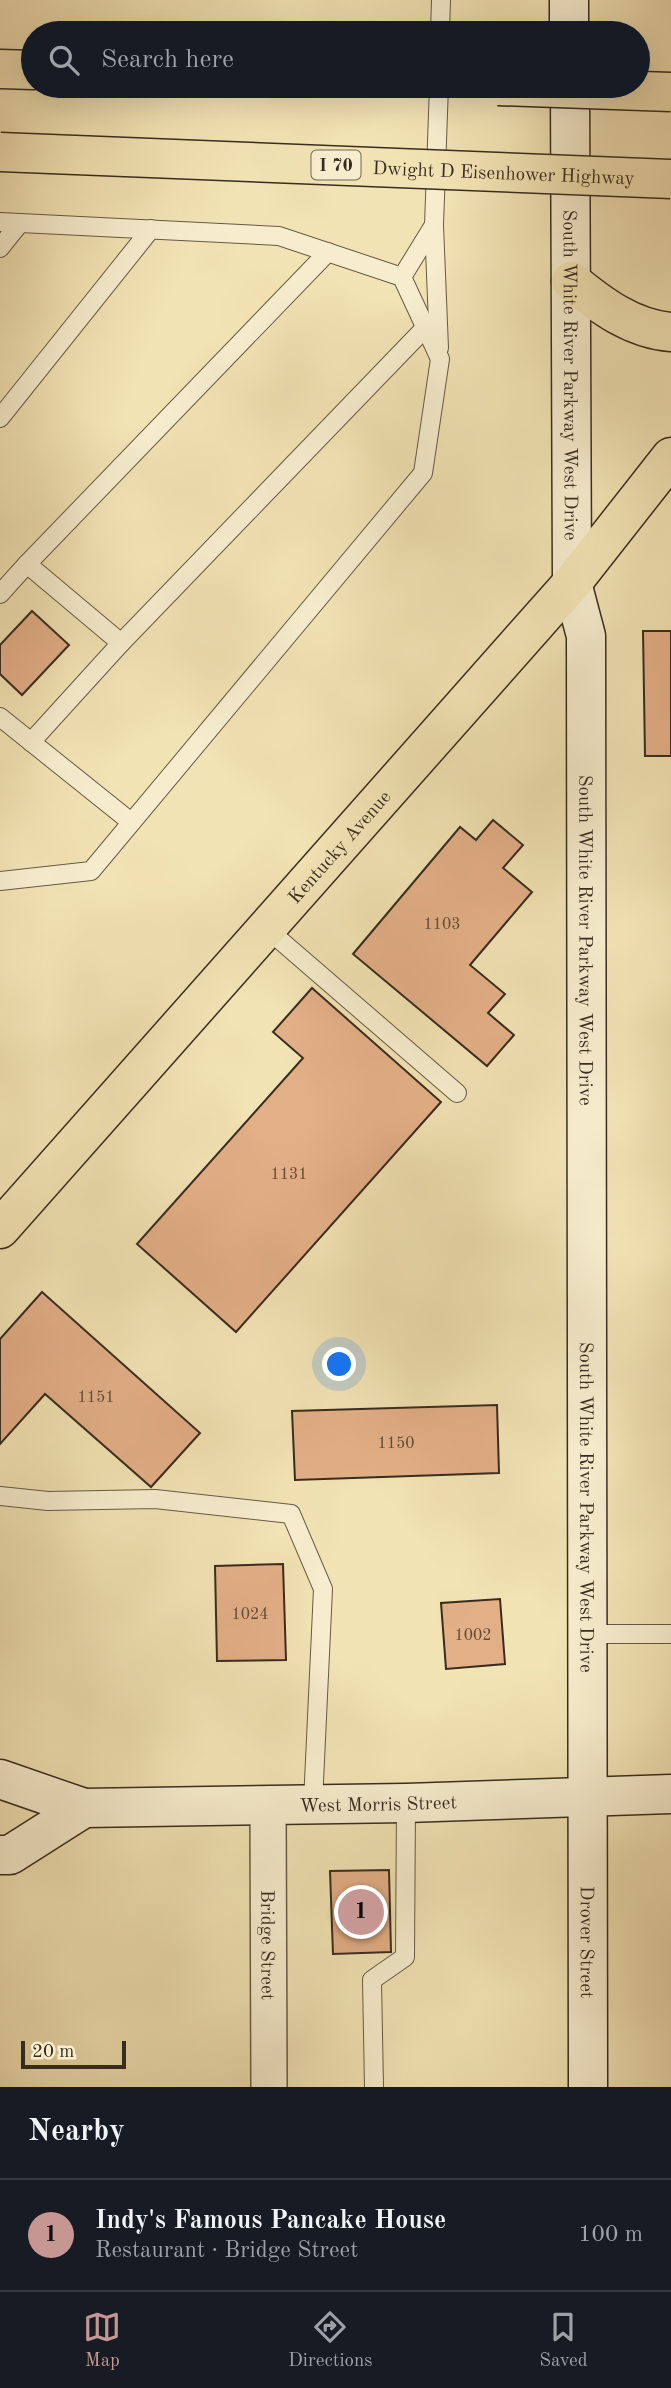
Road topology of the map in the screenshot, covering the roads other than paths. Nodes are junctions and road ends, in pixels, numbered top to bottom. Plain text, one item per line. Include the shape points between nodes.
1 (442, 0) edge
2 (569, 0) edge
3 (441, 21) edge
4 (569, 21) edge
5 (0, 69) edge
6 (21, 70) edge
7 (650, 91) edge
8 (671, 92) edge
9 (439, 98) edge
10 (570, 98) edge
11 (0, 152) edge
12 (671, 179) edge
13 (0, 222) edge
14 (20, 223) junction
15 (434, 225) junction
16 (151, 229) junction
17 (0, 248) edge
18 (328, 252) junction
19 (402, 277) junction
20 (571, 281) junction
21 (425, 328) junction
22 (671, 332) edge
23 (440, 359) junction
24 (0, 418) edge
25 (671, 457) edge
26 (27, 564) junction
27 (572, 583) junction
28 (0, 594) edge
29 (121, 643) junction
30 (0, 717) edge
31 (31, 742) junction
32 (131, 822) junction
33 (0, 881) edge
34 (266, 928) junction
35 (457, 1093) dead end
36 (0, 1229) edge
37 (0, 1496) edge
38 (589, 1634) junction
39 (671, 1634) edge
40 (0, 1779) edge
41 (671, 1794) edge
42 (590, 1797) junction
43 (313, 1804) junction
44 (407, 1804) junction
45 (268, 1805) junction
46 (85, 1808) junction
47 (0, 1855) edge
48 (269, 2087) edge
49 (374, 2087) edge
50 (589, 2087) edge

1 - 3 lane
2 - 4 street
5 - 6 main road
7 - 8 main road, bridge
9 - 15 lane
10 - 20 street, South White River Parkway West Drive
11 - 12 main road, Dwight D Eisenhower Highway / I 70, bridge
13 - 14 lane
14 - 16 lane
14 - 17 lane
15 - 19 lane
15 - 23 lane
16 - 18 lane via 279,236
16 - 24 lane
18 - 19 lane
18 - 26 lane
19 - 21 lane
20 - 22 main road via 608,311
20 - 27 street, South White River Parkway West Drive
21 - 23 lane
21 - 29 lane
23 - 32 lane via 424,473
25 - 27 main road, Kentucky Avenue
26 - 28 lane
26 - 29 lane
27 - 34 main road, Kentucky Avenue
27 - 38 street, South White River Parkway West Drive via 586,636
29 - 31 lane
30 - 31 lane
31 - 32 lane
32 - 33 lane via 91,870
34 - 35 lane
34 - 36 main road, Kentucky Avenue
37 - 43 lane via 48,1501 155,1499 291,1514 323,1589
38 - 39 lane
38 - 42 street, South White River Parkway West Drive
40 - 46 street, West Morris Street
41 - 42 street, West Morris Street
42 - 44 street, West Morris Street
42 - 50 street, Drover Street
43 - 44 street, West Morris Street
43 - 45 street, West Morris Street
44 - 49 lane via 405,1957 372,1980
45 - 46 street, West Morris Street
45 - 48 street, Bridge Street
46 - 47 street via 10,1854

